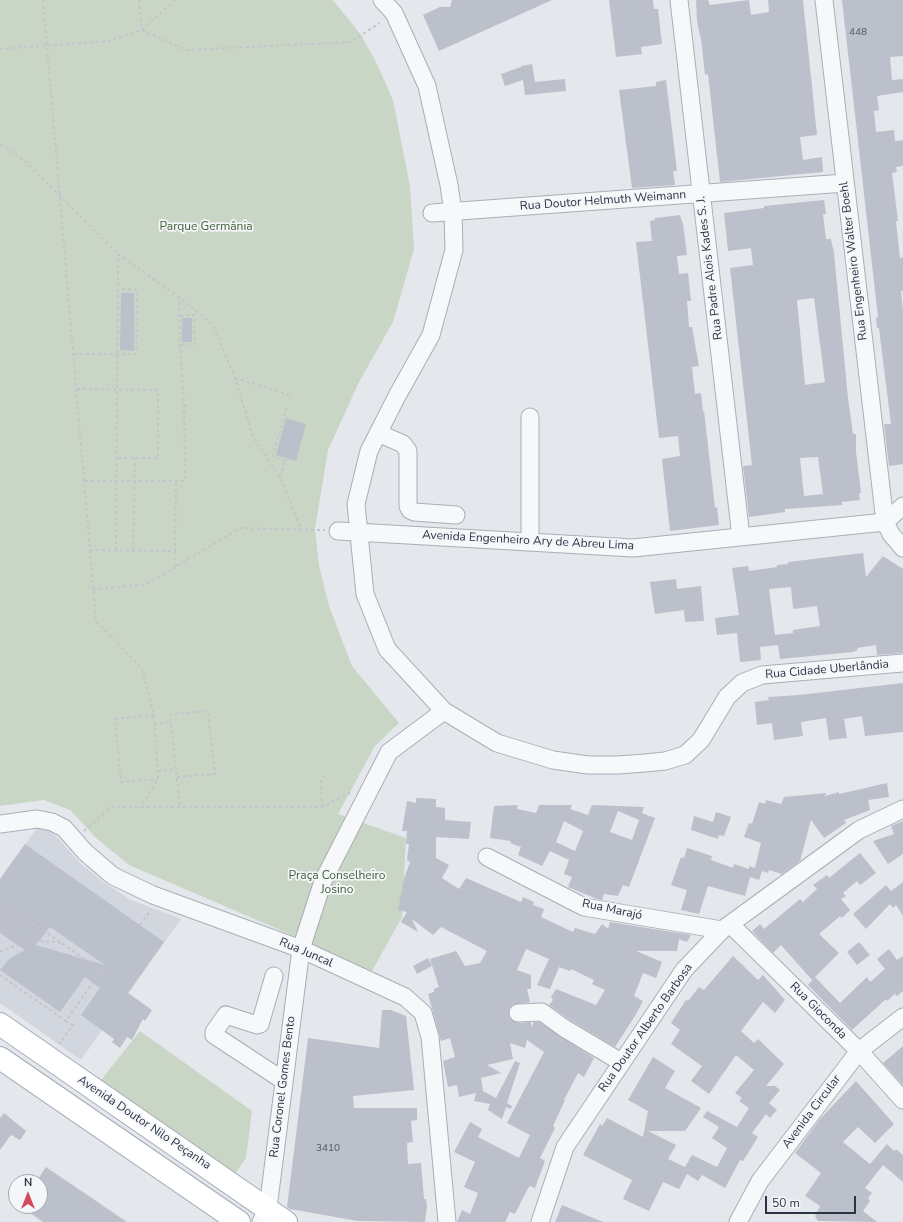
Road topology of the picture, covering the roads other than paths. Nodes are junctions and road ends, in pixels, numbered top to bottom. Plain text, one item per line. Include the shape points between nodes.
1 (382, 0) edge
2 (679, 0) edge
3 (824, 0) edge
4 (845, 183) junction
5 (702, 193) junction
6 (453, 212) junction
7 (432, 213) dead end
8 (530, 417) dead end
9 (378, 433) junction
10 (903, 506) edge
11 (456, 515) dead end
12 (885, 522) junction
13 (338, 531) road end
14 (358, 532) junction
15 (741, 537) junction
16 (530, 542) junction
17 (903, 548) edge
18 (903, 663) edge
19 (444, 711) junction
20 (903, 809) edge
21 (0, 824) edge
22 (487, 857) dead end
23 (727, 928) junction
24 (301, 950) junction
25 (274, 976) dead end
26 (518, 1013) dead end
27 (903, 1017) edge
28 (0, 1024) edge
29 (859, 1051) junction
30 (0, 1058) edge
31 (621, 1062) junction
32 (284, 1081) junction
33 (90, 1086) junction
34 (903, 1100) edge
35 (75, 1108) junction
36 (264, 1215) edge
37 (239, 1222) edge
38 (286, 1222) edge
39 (447, 1222) edge
40 (540, 1222) edge
41 (738, 1222) edge

1 - 6 street, Rua Cidade Uberlândia via 394,13 427,86
2 - 5 street, Rua Padre Alois Kades S. J.
3 - 4 street, Rua Engenheiro Walter Boehl
4 - 5 street, Rua Doutor Helmuth Weimann
4 - 12 street, Rua Engenheiro Walter Boehl
5 - 6 street, Rua Doutor Helmuth Weimann
5 - 15 street, Rua Padre Alois Kades S. J.
6 - 7 street, Rua Doutor Helmuth Weimann
6 - 9 street, Rua Cidade Uberlândia via 454,250 431,336
8 - 16 street
9 - 11 street via 403,444 408,451 410,510
9 - 14 street, Rua Cidade Uberlândia via 369,451 356,504
10 - 12 street
12 - 15 street, Avenida Engenheiro Ary de Abreu Lima
12 - 17 street
13 - 14 street, Avenida Engenheiro Ary de Abreu Lima
14 - 16 street, Avenida Engenheiro Ary de Abreu Lima
14 - 19 street, Rua Cidade Uberlândia via 364,594 387,649
15 - 16 street, Avenida Engenheiro Ary de Abreu Lima via 633,548
18 - 19 street, Rua Cidade Uberlândia via 762,675 742,683 727,697 702,740 685,756 665,761 618,765 553,760 497,743
19 - 24 street, Rua Coronel Gomes Bento via 389,752 323,881
20 - 23 street, Rua Doutor Alberto Barbosa via 859,830
21 - 24 street, Rua Juncal via 37,819 52,822 64,828 85,852 113,876 160,898
22 - 23 street, Rua Marajó via 584,907
23 - 29 street, Rua Gioconda
23 - 31 street, Rua Doutor Alberto Barbosa via 684,970
24 - 32 street, Rua Coronel Gomes Bento
24 - 39 street, Rua Juncal via 405,997 423,1013 430,1037
25 - 32 street via 260,1024 226,1015 214,1036
26 - 31 street via 542,1012
27 - 29 street, Avenida Circular
28 - 33 main road, Avenida Doutor Nilo Peçanha
29 - 34 street, Rua Gioconda
29 - 41 street, Avenida Circular via 760,1181
30 - 35 main road
31 - 40 street, Rua Doutor Alberto Barbosa via 565,1147
32 - 36 street, Rua Coronel Gomes Bento
33 - 35 main road
33 - 36 main road, Avenida Doutor Nilo Peçanha
35 - 37 main road
36 - 38 main road, Avenida Doutor Nilo Peçanha

